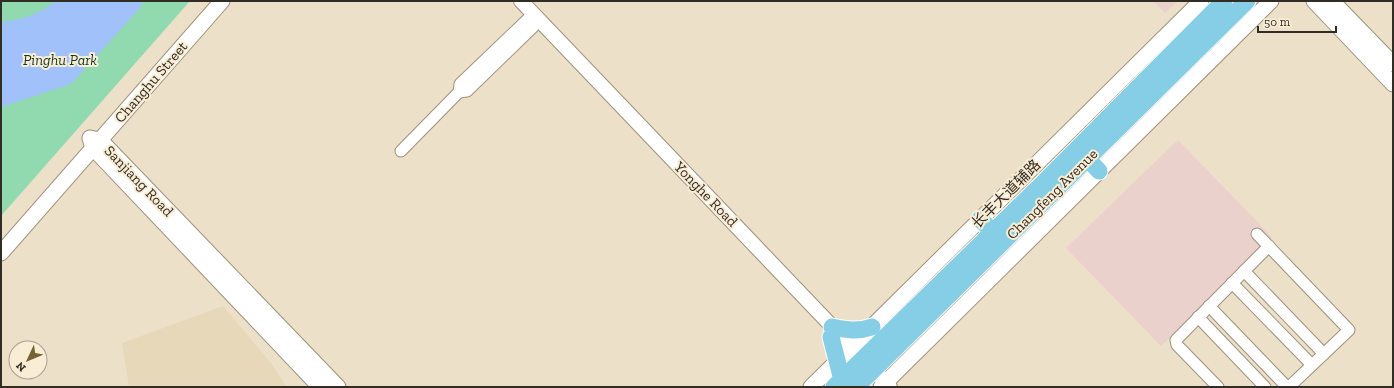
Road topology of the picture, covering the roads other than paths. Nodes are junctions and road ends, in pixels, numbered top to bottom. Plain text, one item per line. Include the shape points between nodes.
1 (211, 1) edge
2 (222, 1) edge
3 (510, 1) edge
4 (521, 1) edge
5 (1201, 1) edge
6 (1224, 1) edge
7 (1248, 1) edge
8 (1271, 1) edge
9 (1314, 1) edge
10 (1332, 1) edge
11 (532, 21) junction
12 (1393, 64) edge
13 (1393, 84) edge
14 (94, 142) junction
15 (401, 151) dead end
16 (1088, 160) junction
17 (980, 219) junction
18 (993, 232) junction
19 (1257, 234) dead end
20 (1, 240) edge
21 (1269, 246) junction
22 (1, 253) edge
23 (1244, 271) junction
24 (1232, 283) junction
25 (1209, 306) junction
26 (1198, 317) junction
27 (872, 327) junction
28 (832, 332) junction
29 (1324, 354) junction
30 (1312, 365) junction
31 (862, 373) edge
32 (320, 387) edge
33 (338, 387) edge
34 (811, 387) edge
35 (1218, 387) edge
36 (1265, 387) edge
37 (1288, 387) edge

1 - 14 main road, Changhu Street
2 - 14 main road, Changhu Street
3 - 11 street, Yonghe Road
4 - 11 street, Yonghe Road
5 - 17 main road, 长丰大道辅路
6 - 16 main road, Changfeng Avenue
7 - 16 main road, Changfeng Avenue
8 - 16 main road
9 - 13 main road
10 - 12 main road
11 - 15 street via 460,84 459,92
11 - 28 street, Yonghe Road
14 - 20 main road, Changhu Street
14 - 22 main road, Changhu Street
14 - 32 main road, Sanjiang Road
14 - 33 main road, Sanjiang Road
16 - 18 main road, Changfeng Avenue
16 - 31 main road, Changfeng Avenue
17 - 18 main road
17 - 27 main road, 长丰大道辅路
18 - 31 main road, Changfeng Avenue
19 - 21 street
21 - 23 street
21 - 29 street via 1349,330
23 - 24 street
23 - 29 street
24 - 25 street
24 - 30 street
25 - 26 street
25 - 37 street
26 - 35 street via 1180,334 1176,340 1177,345
26 - 36 street
27 - 28 main road via 862,331
27 - 31 main road, 长丰大道辅路
28 - 31 main road
29 - 30 street
30 - 37 street
31 - 34 main road, 长丰大道辅路

